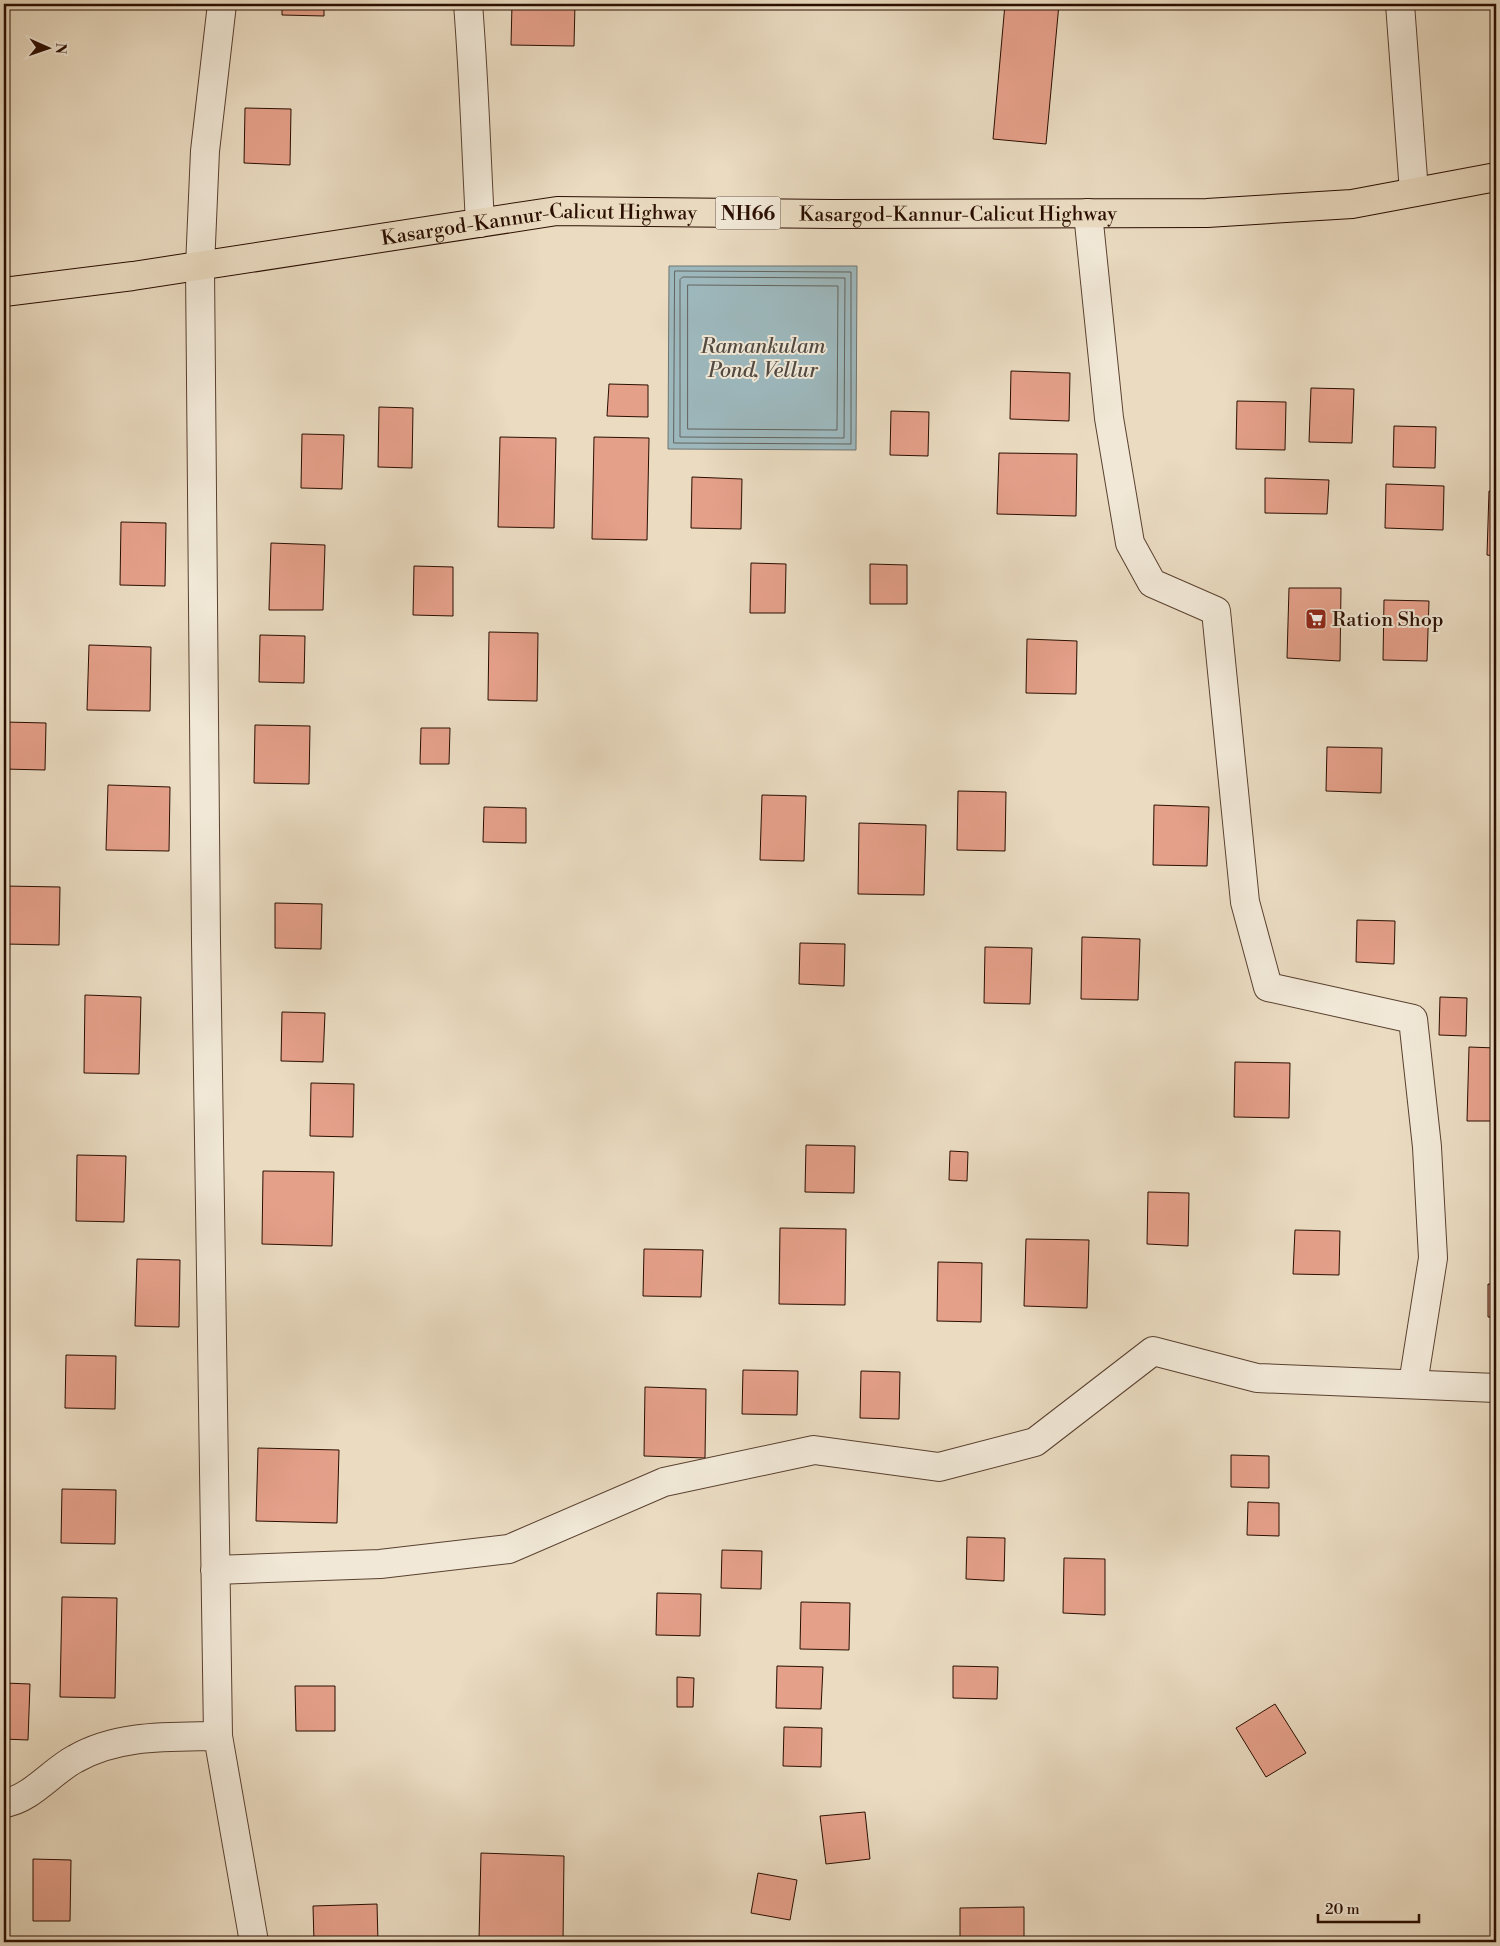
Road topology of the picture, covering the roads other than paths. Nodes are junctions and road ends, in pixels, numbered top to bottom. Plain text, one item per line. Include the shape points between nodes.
1 (222, 4) edge
2 (468, 4) edge
3 (1400, 4) edge
4 (1496, 177) edge
5 (1414, 192) junction
6 (1088, 214) junction
7 (480, 223) junction
8 (200, 266) junction
9 (4, 292) edge
10 (1413, 1384) junction
11 (1496, 1388) edge
12 (215, 1570) junction
13 (218, 1736) junction
14 (4, 1804) edge
15 (254, 1942) edge

1 - 8 street via 205,150
2 - 7 street
3 - 5 street
4 - 5 highway, Kasargod-Kannur-Calicut Highway / NH66
5 - 6 highway, Kasargod-Kannur-Calicut Highway / NH66 via 1352,204 1207,213
6 - 7 highway, Kasargod-Kannur-Calicut Highway / NH66 via 557,212
6 - 10 street via 1109,418 1130,543 1152,583 1216,611 1245,902 1268,988 1413,1019 1427,1147 1432,1258
7 - 8 highway, Kasargod-Kannur-Calicut Highway / NH66
8 - 9 highway, Kasargod-Kannur-Calicut Highway / NH66
8 - 12 street
10 - 11 street
10 - 12 street via 1257,1378 1153,1351 1035,1442 940,1467 814,1450 664,1482 509,1549 380,1564
12 - 13 street
13 - 14 street via 153,1737 110,1744 76,1758 34,1790
13 - 15 street

